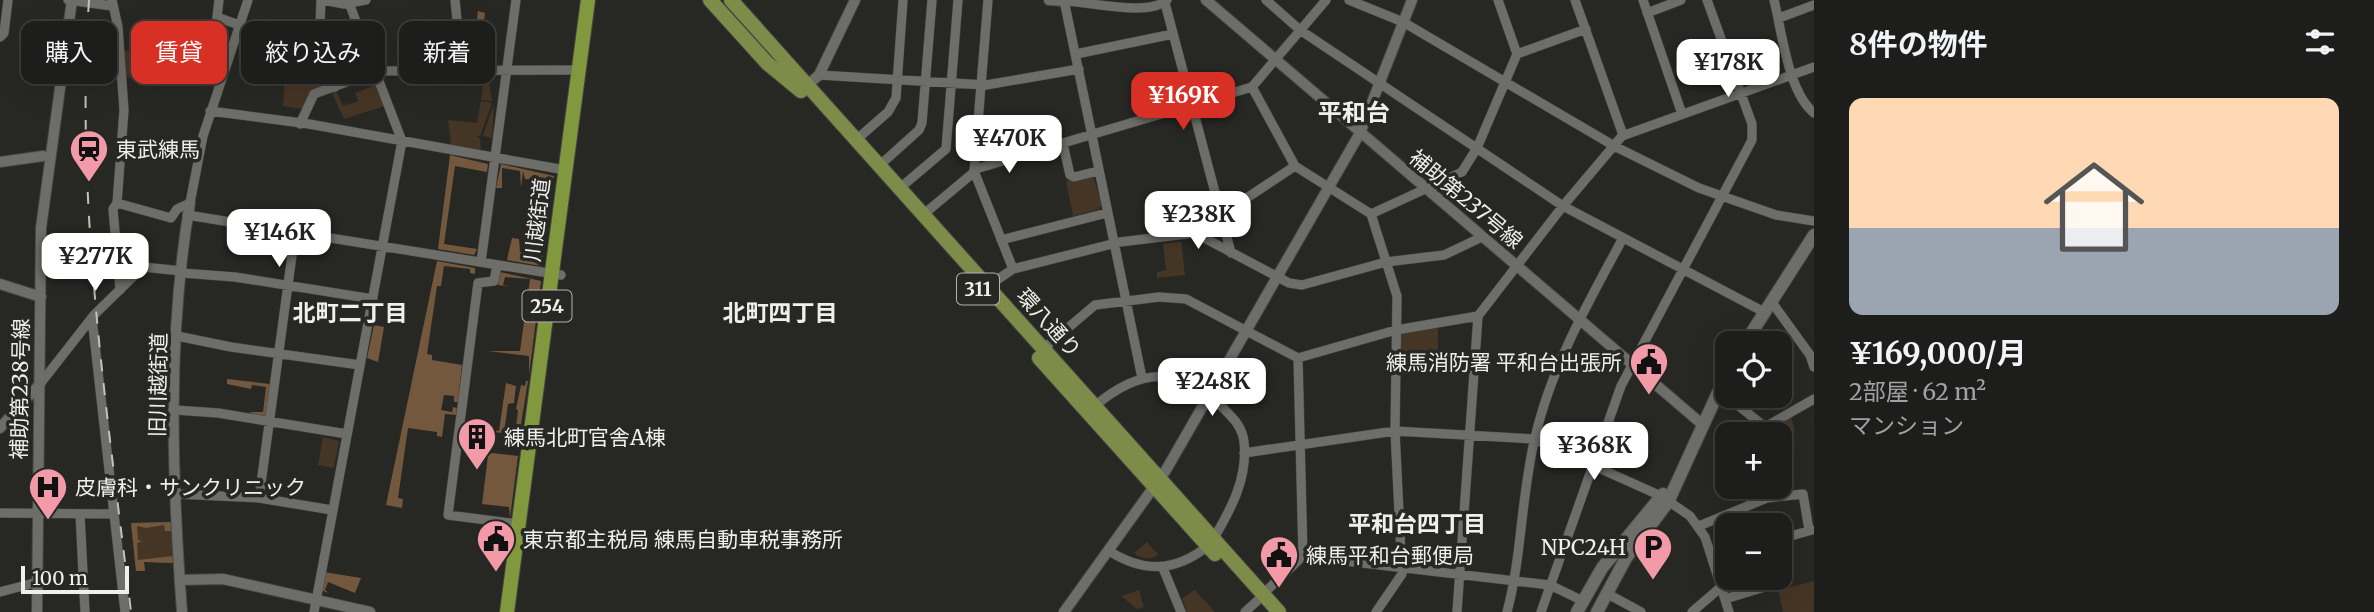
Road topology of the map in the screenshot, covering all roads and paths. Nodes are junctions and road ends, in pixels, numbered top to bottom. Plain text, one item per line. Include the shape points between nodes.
1 (8, 0) edge
2 (71, 0) edge
3 (219, 0) edge
4 (248, 0) edge
5 (322, 0) edge
6 (366, 0) edge
7 (455, 0) edge
8 (516, 0) edge
9 (588, 0) edge
10 (598, 0) edge
11 (710, 0) edge
12 (720, 0) edge
13 (731, 0) edge
14 (743, 0) edge
15 (855, 0) edge
16 (903, 0) edge
17 (932, 0) edge
18 (958, 0) edge
19 (988, 0) edge
20 (1049, 0) edge
21 (1206, 0) edge
22 (1266, 0) edge
23 (1326, 0) edge
24 (1349, 0) edge
25 (1412, 0) edge
26 (1498, 0) edge
27 (1575, 0) edge
28 (1643, 0) edge
29 (1681, 0) edge
30 (1707, 0) edge
31 (1774, 0) edge
32 (1064, 1) edge
33 (1166, 1) edge
34 (112, 3) edge
35 (349, 3) junction
36 (1814, 5) edge
37 (1647, 13) junction
38 (1779, 18) junction
39 (68, 21) edge
40 (356, 21) edge
41 (457, 21) edge
42 (1403, 22) junction
43 (239, 25) junction
44 (1586, 29) junction
45 (1300, 30) junction
46 (1173, 34) junction
47 (0, 37) edge
48 (1076, 54) junction
49 (1517, 54) junction
50 (1763, 55) dead end
51 (1275, 60) junction
52 (1732, 66) junction
53 (1814, 67) edge
54 (1079, 69) junction
55 (495, 70) edge
56 (506, 70) junction
57 (579, 70) junction
58 (819, 75) junction
59 (1792, 75) junction
60 (898, 80) junction
61 (925, 82) junction
62 (951, 83) junction
63 (1379, 83) junction
64 (1505, 83) junction
65 (60, 84) edge
66 (343, 84) edge
67 (381, 84) edge
68 (980, 85) junction
69 (335, 87) junction
70 (1252, 87) junction
71 (804, 88) junction
72 (1741, 92) junction
73 (1191, 105) junction
74 (210, 111) junction
75 (1812, 112) edge
76 (1682, 114) junction
77 (300, 124) junction
78 (1360, 133) junction
79 (1092, 135) junction
80 (1623, 135) junction
81 (856, 140) junction
82 (402, 141) junction
83 (1063, 144) junction
84 (1616, 147) junction
85 (1477, 149) junction
86 (43, 156) dead end
87 (495, 158) junction
88 (0, 162) edge
89 (880, 165) junction
90 (1295, 166) junction
91 (565, 170) junction
92 (974, 171) junction
93 (1098, 171) junction
94 (900, 188) junction
95 (1328, 188) junction
96 (1425, 189) junction
97 (1724, 197) junction
98 (190, 202) junction
99 (117, 203) junction
100 (1563, 206) junction
101 (1107, 213) junction
102 (924, 214) junction
103 (1371, 214) junction
104 (187, 215) junction
105 (1221, 215) junction
106 (1814, 221) edge
107 (295, 233) junction
108 (1814, 235) edge
109 (1482, 237) junction
110 (1623, 237) junction
111 (1001, 240) junction
112 (1114, 243) junction
113 (383, 247) junction
114 (1231, 253) junction
115 (481, 262) junction
116 (1386, 262) junction
117 (497, 265) junction
118 (1517, 267) junction
119 (1013, 269) junction
120 (1683, 269) junction
121 (182, 272) junction
122 (556, 274) junction
123 (1277, 277) junction
124 (0, 284) edge
125 (289, 286) junction
126 (988, 286) junction
127 (120, 290) junction
128 (41, 297) junction
129 (373, 299) junction
130 (1125, 301) junction
131 (1768, 307) junction
132 (1478, 316) junction
133 (92, 318) junction
134 (1581, 321) junction
135 (1247, 330) junction
136 (1396, 330) junction
137 (1753, 331) edge
138 (177, 336) junction
139 (1044, 349) junction
140 (278, 353) junction
141 (1812, 353) edge
142 (1298, 358) junction
143 (360, 365) junction
144 (1632, 365) junction
145 (1814, 367) edge
146 (1142, 378) junction
147 (40, 384) junction
148 (1210, 394) junction
149 (1715, 399) edge
150 (1813, 403) edge
151 (1095, 406) junction
152 (1741, 408) edge
153 (175, 410) junction
154 (269, 421) junction
155 (1703, 425) junction
156 (0, 428) edge
157 (1395, 431) junction
158 (347, 434) junction
159 (1470, 436) junction
160 (1534, 439) junction
161 (1301, 445) junction
162 (1244, 453) junction
163 (1593, 466) junction
164 (1157, 483) junction
165 (176, 494) junction
166 (259, 498) junction
167 (1665, 499) junction
168 (332, 510) junction
169 (0, 513) edge
170 (38, 514) junction
171 (80, 514) junction
172 (114, 514) junction
173 (518, 524) junction
174 (1699, 526) junction
175 (1643, 529) junction
176 (1812, 530) edge
177 (1792, 536) edge
178 (1211, 542) junction
179 (1109, 551) junction
180 (1303, 556) junction
181 (1714, 563) joint
182 (1715, 566) edge
183 (1163, 568) junction
184 (1401, 568) junction
185 (1460, 575) junction
186 (180, 580) junction
187 (1513, 581) junction
188 (38, 582) junction
189 (1550, 585) junction
190 (1717, 590) edge
191 (1722, 590) edge
192 (1755, 590) edge
193 (0, 592) edge
194 (316, 599) junction
195 (1725, 599) junction
196 (1263, 602) edge
197 (1604, 602) edge
198 (1582, 608) edge
199 (37, 612) edge
200 (85, 612) edge
201 (125, 612) edge
202 (182, 612) edge
203 (314, 612) edge
204 (370, 612) edge
205 (507, 612) edge
206 (516, 612) edge
207 (1064, 612) edge
208 (1181, 612) edge
209 (1245, 612) edge
210 (1279, 612) edge
211 (1376, 612) edge
212 (1457, 612) edge
213 (1507, 612) edge
214 (1541, 612) edge
215 (1597, 612) edge
216 (1641, 612) edge
217 (1692, 612) edge
218 (1729, 612) edge

1 - 47 street
2 - 34 street
2 - 39 street, 補助第238号線
3 - 43 street via 217,17
4 - 43 street, 旧川越街道
5 - 35 street
5 - 69 street via 319,50
6 - 35 street
7 - 41 street
8 - 56 street
9 - 57 highway, 川越街道 / 254
10 - 122 highway, 川越街道 / 254
11 - 71 main road via 766,63
12 - 71 main road, 環八通り / 311
13 - 71 main road, 環八通り / 311
14 - 71 main road via 801,68
15 - 58 street
16 - 60 street
17 - 61 street
18 - 62 street
19 - 68 street
20 - 32 street
21 - 51 street, 補助第237号線
22 - 45 street
23 - 45 street
24 - 42 street
25 - 42 street
26 - 49 street
27 - 44 street
28 - 37 street
29 - 37 street
30 - 52 street
31 - 38 street
32 - 33 street via 1140,8
32 - 48 street
33 - 46 street
34 - 99 street via 124,110
35 - 40 street
36 - 38 street
37 - 76 street
38 - 59 street
42 - 63 street
42 - 64 street
43 - 74 street, 旧川越街道
44 - 49 street
44 - 80 street
45 - 51 street
45 - 63 street
46 - 48 street
46 - 73 street
48 - 54 street
49 - 64 street
50 - 52 street
51 - 70 street
51 - 78 street, 補助第237号線
52 - 72 street
53 - 59 street
54 - 68 street
54 - 79 street
55 - 56 street
56 - 57 street
56 - 87 street
57 - 91 highway, 川越街道 / 254
58 - 60 street
58 - 71 street
59 - 72 street
59 - 75 street
60 - 61 street
60 - 81 street via 891,108
61 - 62 street
61 - 89 street via 919,130
62 - 68 street
62 - 94 street via 946,149
63 - 78 street
63 - 85 street
64 - 84 street
64 - 85 street
65 - 128 street, 補助第238号線 via 41,224
66 - 69 street
67 - 82 street
68 - 92 street
69 - 77 street via 314,94
70 - 73 street
70 - 90 street
71 - 81 main road, 環八通り / 311
71 - 164 main road, 環八通り / 311
72 - 76 street
72 - 97 street via 1753,134
73 - 79 street
73 - 105 street
74 - 77 street
74 - 98 street, 旧川越街道
76 - 80 street
77 - 82 street
78 - 95 street
78 - 96 street, 補助第237号線
79 - 83 street
79 - 93 street
80 - 84 street
81 - 89 main road, 環八通り / 311
82 - 87 street
82 - 113 street
83 - 92 street
83 - 93 street via 1070,175
84 - 97 street
84 - 100 street
85 - 96 street via 1462,172
85 - 100 street
86 - 88 street
87 - 91 street
87 - 115 street
89 - 94 main road, 環八通り / 311
90 - 95 street
90 - 105 street
91 - 122 highway, 川越街道 / 254
92 - 102 street
92 - 111 street
93 - 101 street
94 - 102 main road, 環八通り / 311
95 - 103 street
95 - 123 street
96 - 103 street
96 - 109 street, 補助第237号線
97 - 106 street via 1776,215
97 - 120 street
98 - 99 street via 172,218
98 - 104 street, 旧川越街道
99 - 127 street via 113,209
100 - 110 street
100 - 118 street
101 - 111 street
101 - 112 street
102 - 126 main road, 環八通り / 311
103 - 116 street
104 - 107 street
104 - 121 street, 旧川越街道
105 - 114 street
107 - 113 street
107 - 125 street
108 - 131 main road
109 - 116 street via 1444,255
109 - 118 street, 補助第237号線
110 - 120 street
110 - 134 street
111 - 119 street
112 - 114 street via 1195,233
112 - 119 street
112 - 130 street
113 - 115 street
113 - 129 street
114 - 123 street
115 - 117 street
116 - 123 street via 1306,285
116 - 136 street via 1397,296
117 - 122 street
117 - 173 street via 494,282 478,283 448,515
118 - 132 street
118 - 134 street, 補助第237号線
119 - 126 street
120 - 131 street
120 - 144 street
121 - 125 street
121 - 127 street via 143,267
121 - 138 street, 旧川越街道
122 - 173 highway, 川越街道 / 254
122 - 206 highway, 川越街道 / 254
123 - 135 street
124 - 128 street
125 - 129 street
125 - 140 street
126 - 139 main road, 環八通り / 311
127 - 133 street
128 - 147 street, 補助第238号線
129 - 143 street
130 - 135 street via 1186,299
130 - 139 street via 1088,308
130 - 146 street
131 - 137 main road
131 - 141 street
132 - 136 street
132 - 159 street
133 - 147 street
133 - 172 street
134 - 144 street, 補助第237号線
134 - 160 street via 1550,385
135 - 142 street
135 - 148 street
136 - 142 street
136 - 157 street
138 - 140 street
138 - 153 street, 旧川越街道
139 - 151 main road, 環八通り / 311
140 - 143 street
140 - 154 street
141 - 145 street
142 - 161 street
143 - 158 street
144 - 155 street, 補助第237号線
144 - 163 street
146 - 148 street via 1174,376
146 - 151 street via 1121,385
147 - 156 street
147 - 170 street, 補助第238号線
148 - 162 street via 1238,423
148 - 164 street
149 - 155 main road
150 - 152 street via 1765,427
151 - 164 main road, 環八通り / 311
153 - 154 street
153 - 165 street, 旧川越街道
154 - 158 street
154 - 166 street
155 - 167 main road
157 - 159 street
157 - 161 street
157 - 184 street
158 - 168 street
159 - 160 street
159 - 185 street
160 - 163 street
160 - 187 street
161 - 162 street
161 - 180 street
162 - 178 street via 1236,500
163 - 167 street
163 - 189 street
164 - 178 main road, 環八通り / 311
164 - 179 street
165 - 166 street
165 - 186 street, 旧川越街道
166 - 168 street
167 - 174 street
167 - 175 main road
168 - 194 street
169 - 170 street
170 - 171 street
170 - 188 street, 補助第238号線
171 - 172 street
171 - 200 street
172 - 201 street
173 - 205 highway, 川越街道 / 254
174 - 176 street via 1767,498 1803,494
174 - 181 street
175 - 197 main road
175 - 198 main road
176 - 177 street
178 - 183 street via 1185,561
178 - 196 main road, 環八通り / 311
179 - 183 street via 1134,564
179 - 207 street
180 - 184 street
180 - 196 street
181 - 182 street
183 - 208 street
184 - 185 street
184 - 211 street via 1401,576
185 - 187 street
185 - 212 street
186 - 194 street via 223,579
186 - 202 street, 旧川越街道
187 - 189 street
187 - 213 street
188 - 193 street
188 - 199 street, 補助第238号線
189 - 198 street
189 - 214 street
190 - 217 street
191 - 195 street
192 - 195 street
194 - 203 street
194 - 204 street
195 - 218 street
196 - 209 street
196 - 210 main road, 環八通り / 311
197 - 215 main road
197 - 216 street

